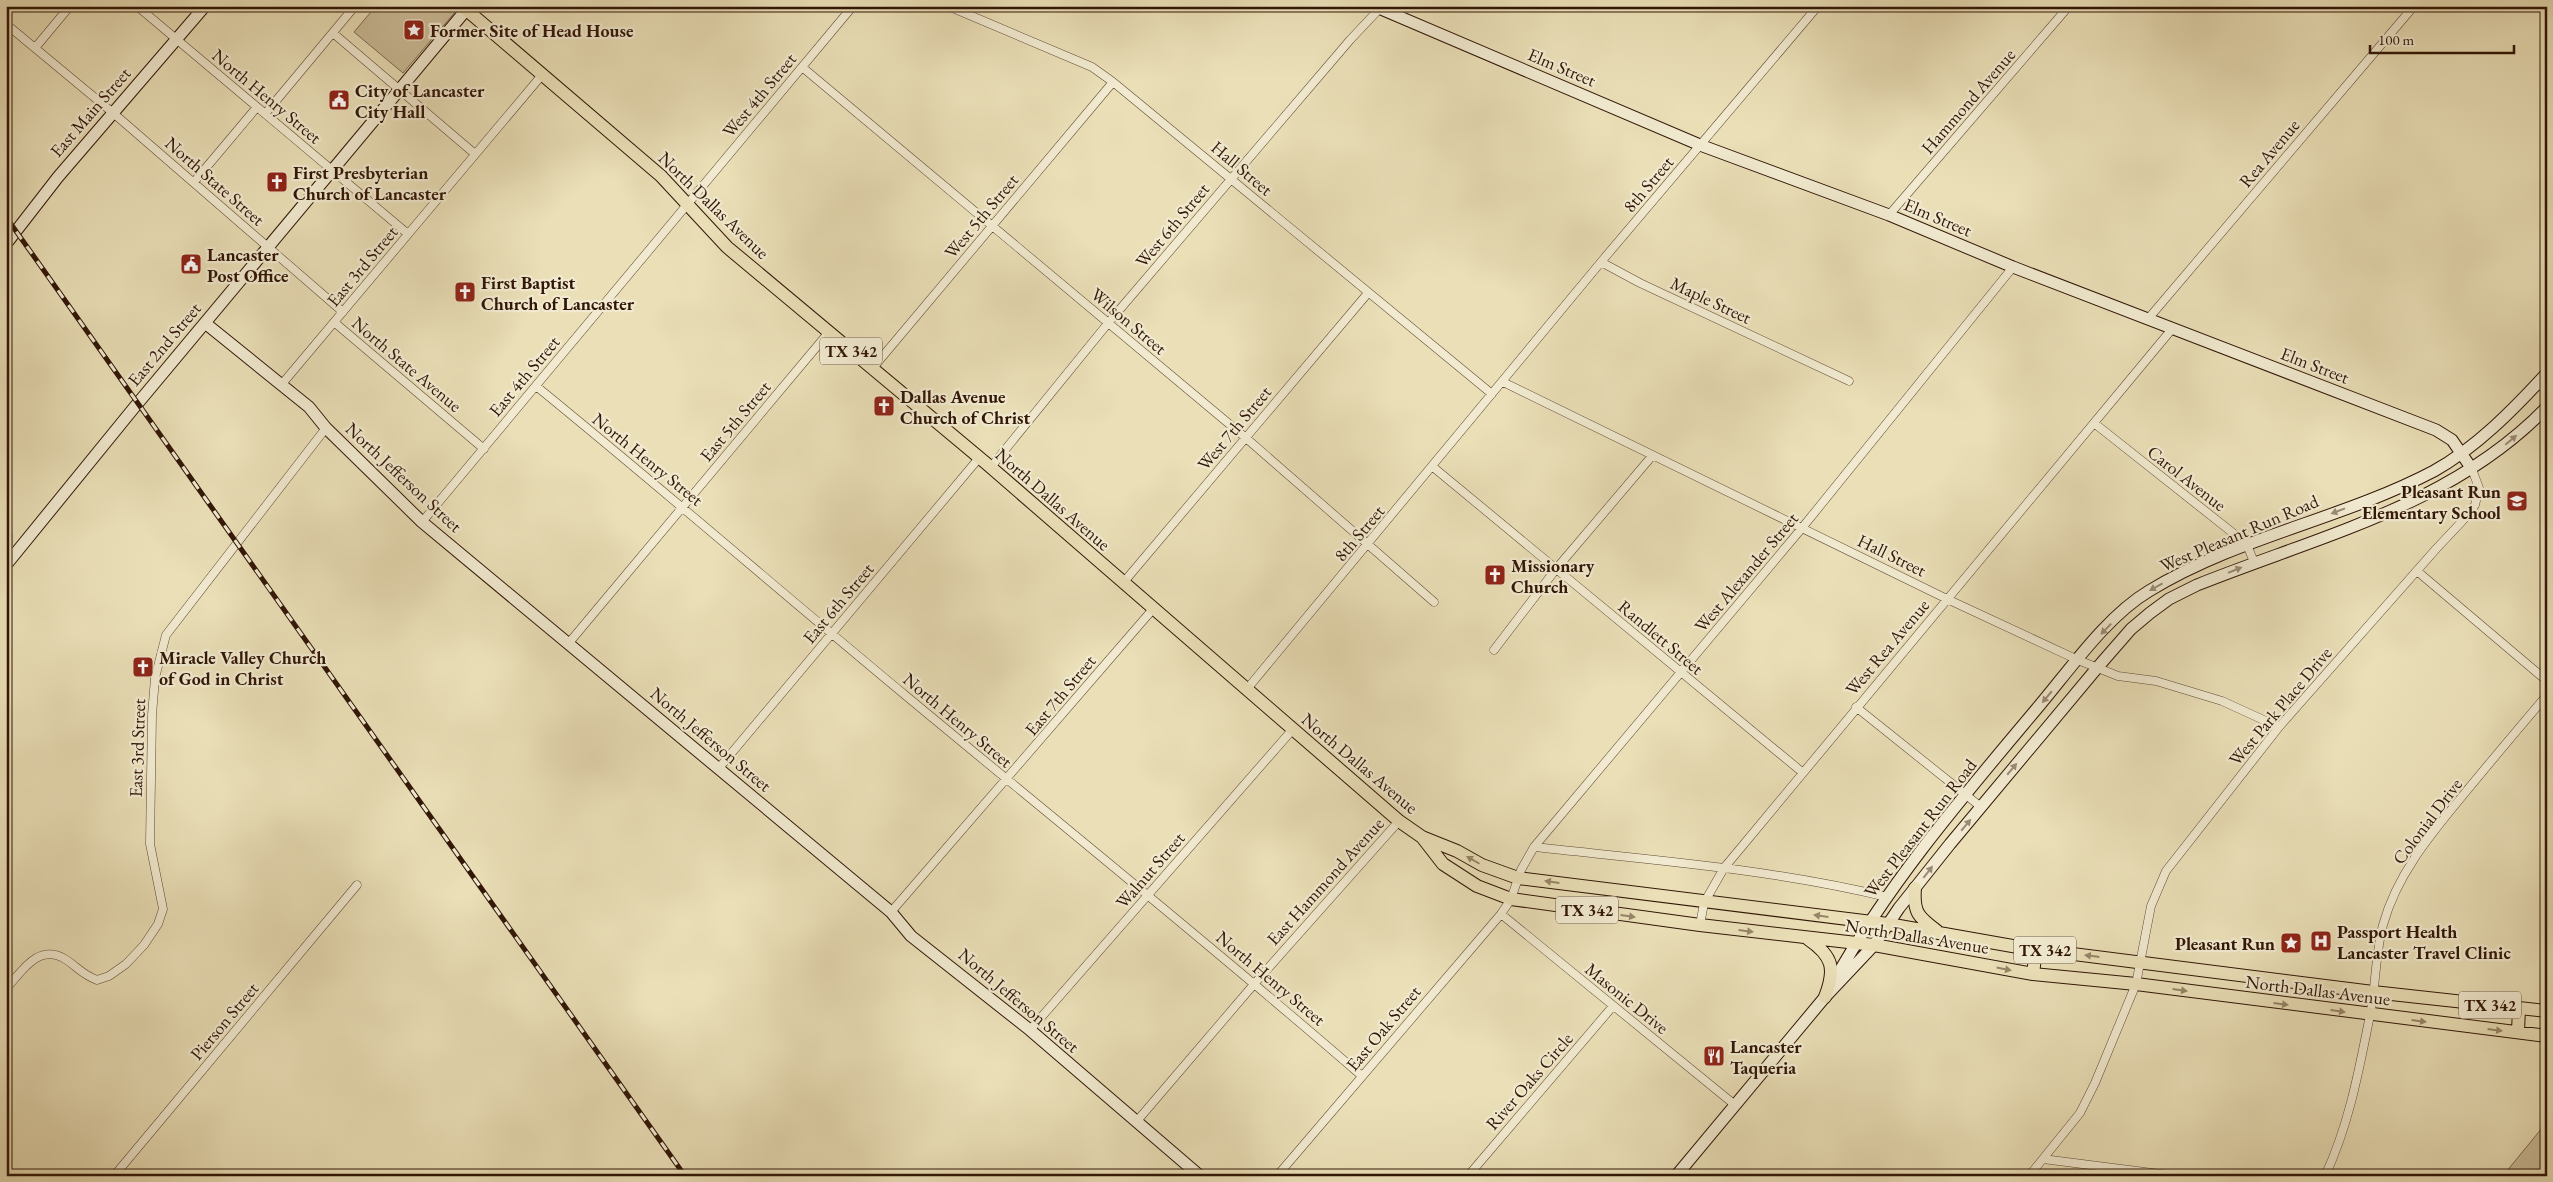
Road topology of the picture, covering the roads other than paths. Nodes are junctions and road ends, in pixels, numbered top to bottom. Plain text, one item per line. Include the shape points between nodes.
1 (70, 6) edge
2 (137, 6) edge
3 (205, 6) edge
4 (355, 6) edge
5 (853, 6) edge
6 (948, 6) edge
7 (1818, 6) edge
8 (2069, 6) edge
9 (2414, 6) edge
10 (1379, 7) edge
11 (464, 8) edge
12 (6, 24) edge
13 (333, 33) junction
14 (176, 39) junction
15 (35, 48) junction
16 (802, 67) junction
17 (542, 75) junction
18 (1113, 82) junction
19 (399, 90) junction
20 (257, 107) junction
21 (112, 112) junction
22 (265, 114) junction
23 (1700, 145) junction
24 (475, 154) junction
25 (332, 170) junction
26 (1232, 178) junction
27 (194, 182) junction
28 (687, 203) junction
29 (1890, 215) junction
30 (992, 227) junction
31 (408, 234) junction
32 (6, 244) edge
33 (268, 247) junction
34 (1601, 262) junction
35 (2013, 267) junction
36 (1368, 293) junction
37 (343, 312) junction
38 (2148, 319) junction
39 (334, 322) junction
40 (1108, 322) junction
41 (204, 323) junction
42 (2172, 329) junction
43 (829, 332) junction
44 (872, 369) junction
45 (2547, 373) edge
46 (1849, 381) dead end
47 (1503, 382) junction
48 (282, 384) junction
49 (536, 386) junction
50 (2542, 387) edge
51 (1492, 394) junction
52 (2547, 407) edge
53 (2094, 423) junction
54 (326, 428) junction
55 (1246, 438) junction
56 (484, 448) junction
57 (2461, 453) junction
58 (1652, 456) junction
59 (980, 458) junction
60 (991, 467) junction
61 (1433, 467) junction
62 (2472, 470) junction
63 (683, 506) junction
64 (422, 522) junction
65 (1802, 528) junction
66 (1369, 544) junction
67 (2246, 545) junction
68 (2254, 562) junction
69 (6, 565) edge
70 (1556, 569) junction
71 (2417, 571) junction
72 (1123, 583) junction
73 (1947, 599) junction
74 (1434, 602) dead end
75 (1153, 609) junction
76 (832, 634) junction
77 (568, 644) junction
78 (1494, 650) dead end
79 (2078, 660) junction
80 (2097, 668) junction
81 (1681, 673) junction
82 (2547, 681) edge
83 (1247, 689) junction
84 (2547, 695) edge
85 (1856, 707) junction
86 (2279, 727) junction
87 (1293, 729) junction
88 (719, 768) junction
89 (1802, 772) junction
90 (1007, 780) junction
91 (1966, 795) junction
92 (1981, 807) junction
93 (1399, 821) junction
94 (1422, 837) junction
95 (1534, 847) junction
96 (1724, 868) junction
97 (1518, 878) junction
98 (356, 885) dead end
99 (1916, 888) junction
100 (1147, 895) junction
101 (1887, 897) junction
102 (1511, 899) junction
103 (1704, 903) junction
104 (891, 912) junction
105 (1501, 914) junction
106 (1869, 922) junction
107 (1888, 924) junction
108 (1700, 925) junction
109 (1937, 931) junction
110 (1806, 938) junction
111 (1855, 943) junction
112 (1874, 945) junction
113 (2036, 949) junction
114 (2140, 962) junction
115 (2033, 974) junction
116 (2259, 977) junction
117 (1255, 983) junction
118 (2136, 984) junction
119 (6, 989) edge
120 (2373, 992) junction
121 (1825, 998) junction
122 (2257, 1000) junction
123 (1613, 1006) junction
124 (2519, 1008) junction
125 (2547, 1011) edge
126 (2370, 1015) junction
127 (1030, 1030) junction
128 (2518, 1032) junction
129 (2547, 1036) edge
130 (1362, 1076) junction
131 (1735, 1105) junction
132 (1137, 1121) junction
133 (2043, 1159) junction
134 (114, 1176) edge
135 (1200, 1176) edge
136 (1277, 1176) edge
137 (1468, 1176) edge
138 (1676, 1176) edge
139 (2029, 1176) edge
140 (2176, 1176) edge
141 (2325, 1176) edge

1 - 15 street
2 - 14 street, North Henry Street
3 - 14 street, East Main Street
4 - 13 street
5 - 16 street, West 4th Street
6 - 18 street, Hall Street via 1092,68
7 - 23 street, 8th Street
8 - 29 street, Hammond Avenue
9 - 38 street, Rea Avenue
10 - 23 street, Elm Street
10 - 26 street, West 6th Street
11 - 17 main road, North Dallas Avenue / TX 342
11 - 19 street, East 2nd Street
12 - 15 street, North State Street
13 - 19 street
13 - 22 street
14 - 20 street, North Henry Street
14 - 21 street, East Main Street
15 - 21 street, North State Street
16 - 28 street, West 4th Street
16 - 30 street, Wilson Street
17 - 24 street, East 3rd Street
17 - 28 main road, North Dallas Avenue / TX 342 via 661,176
18 - 26 street, Hall Street
18 - 30 street, West 5th Street
19 - 24 street
19 - 25 street, East 2nd Street
20 - 22 street, North Henry Street
20 - 27 street
21 - 27 street, North State Street
21 - 32 street, East Main Street
22 - 25 street, North Henry Street
23 - 29 street, Elm Street
23 - 34 street, 8th Street
24 - 31 street, East 3rd Street
25 - 31 street, North Henry Street
25 - 33 street, East 2nd Street
26 - 36 street, Hall Street
26 - 40 street, West 6th Street
27 - 33 street, North State Street
28 - 43 main road, North Dallas Avenue / TX 342 via 727,247
28 - 49 street, East 4th Street
29 - 35 street, Elm Street
30 - 40 street, Wilson Street
30 - 44 street, West 5th Street
31 - 37 street, East 3rd Street
33 - 37 street, North State Street
33 - 41 street, East 2nd Street
34 - 46 street, Maple Street
34 - 47 street, 8th Street
35 - 38 street, Elm Street
35 - 65 street, West Alexander Street
36 - 51 street, Hall Street
36 - 55 street, West 7th Street
37 - 39 street, East 3rd Street
38 - 42 street, Elm Street
39 - 48 street, East 3rd Street
39 - 56 street, North State Avenue
40 - 55 street, Wilson Street
40 - 60 street, West 6th Street
41 - 48 street, North Jefferson Street
41 - 69 street, East 2nd Street
42 - 53 street, West Rea Avenue
42 - 57 street, Elm Street via 2436,430 2452,440
43 - 44 main road, North Dallas Avenue / TX 342
43 - 63 street, East 5th Street
44 - 59 main road, North Dallas Avenue / TX 342
45 - 50 street, West Pleasant Run Road
47 - 51 street, 8th Street
47 - 58 street, Hall Street
48 - 54 street, North Jefferson Street via 309,407
49 - 56 street, East 4th Street
49 - 63 street, North Henry Street
50 - 57 street, West Pleasant Run Road
51 - 61 street, 8th Street
62 -> 52 street, West Pleasant Run Road via 2513,439
53 - 67 street, Carol Avenue
53 - 73 street, West Rea Avenue
54 - 64 street, North Jefferson Street
54 - 119 street, East 3rd Street via 166,635 155,678 152,715 150,844 163,909 158,924 126,964 109,976 97,980 66,960 45,954 36,957
55 - 66 street, Wilson Street
55 - 72 street, West 7th Street
56 - 64 street, East 4th Street
57 - 62 street, Elm Street
57 -> 67 street, West Pleasant Run Road via 2391,491
58 - 65 street, Hall Street
58 - 70 street
59 - 60 main road, North Dallas Avenue / TX 342
59 - 76 street, East 6th Street
60 - 72 main road, North Dallas Avenue / TX 342
61 - 66 street, 8th Street
61 - 70 street, Randlett Street
62 - 68 street, West Pleasant Run Road via 2386,514
62 - 71 street, West Park Place Drive via 2479,488 2475,505
63 - 76 street, North Henry Street
63 - 77 street, East 5th Street
64 - 77 street, North Jefferson Street
65 - 73 street, Hall Street
65 - 81 street, West Alexander Street
66 - 74 street, Wilson Street
66 - 83 street, 8th Street
67 - 68 street, Carol Avenue
67 -> 79 street, West Pleasant Run Road via 2180,573 2146,592 2106,628
80 -> 68 street, West Pleasant Run Road via 2131,629 2170,599
70 - 78 street
70 - 81 street, Randlett Street
71 - 82 street
71 - 86 street, West Park Place Drive
72 - 75 main road, North Dallas Avenue / TX 342
73 - 79 street, Hall Street
73 - 85 street, West Rea Avenue
75 - 83 main road, North Dallas Avenue / TX 342
75 - 90 street, East 7th Street
76 - 88 street, East 6th Street
76 - 90 street, North Henry Street
77 - 88 street, North Jefferson Street
79 - 80 street, Hall Street
79 -> 91 street, West Pleasant Run Road
80 - 86 street, Hall Street via 2118,676 2180,687 2222,701
92 -> 80 street, West Pleasant Run Road
81 - 89 street, Randlett Street
81 - 95 street, West Alexander Street
83 - 87 main road, North Dallas Avenue / TX 342
84 - 120 street, Colonial Drive via 2414,858 2393,897 2383,925
85 - 89 street, West Rea Avenue
85 - 91 street
86 - 114 street, West Park Place Drive via 2166,871 2151,906
87 - 93 main road, North Dallas Avenue / TX 342
87 - 100 street, Walnut Street
88 - 104 street, North Jefferson Street
89 - 96 street, West Rea Avenue
90 - 100 street, North Henry Street
90 - 104 street, East 7th Street
91 - 92 street
91 - 101 street, West Pleasant Run Road
99 -> 92 street, West Pleasant Run Road
93 - 94 main road, North Dallas Avenue / TX 342
93 - 117 street, East Hammond Avenue
97 -> 94 main road, North Dallas Avenue / TX 342
94 - 102 main road, North Dallas Avenue / TX 342 via 1443,864 1478,886
95 - 96 street, North Dallas Avenue
95 - 97 street, West Alexander Street
96 - 101 street, North Dallas Avenue
96 - 103 street, West Rea Avenue
97 - 102 street, West Alexander Street
103 -> 97 main road, North Dallas Avenue / TX 342
98 - 134 street, Pierson Street
99 - 107 street, West Pleasant Run Road
99 - 109 main road via 1915,910
100 - 117 street, North Henry Street
100 - 127 street, Walnut Street
101 - 106 street, West Pleasant Run Road
102 - 105 street, East Oak Street
102 -> 108 main road, North Dallas Avenue / TX 342
106 -> 103 main road, North Dallas Avenue / TX 342
103 - 108 street, West Rea Avenue
104 - 127 street, North Jefferson Street via 910,936
105 - 123 street, Masonic Drive
105 - 130 street, East Oak Street
106 - 107 main road, North Dallas Avenue / TX 342
106 - 111 street, West Pleasant Run Road
107 - 109 main road, North Dallas Avenue / TX 342
107 - 112 street, West Pleasant Run Road
108 -> 110 main road, North Dallas Avenue / TX 342
109 - 113 main road, North Dallas Avenue / TX 342
110 - 111 main road, North Dallas Avenue / TX 342
110 - 121 main road via 1827,954 1832,966
111 - 112 main road, North Dallas Avenue / TX 342
111 - 121 street, West Pleasant Run Road
112 -> 115 main road, North Dallas Avenue / TX 342
112 - 121 street, West Pleasant Run Road
114 -> 113 main road, North Dallas Avenue / TX 342
113 - 115 main road
114 - 116 main road, North Dallas Avenue / TX 342
114 - 118 street, West Park Place Drive
115 - 118 main road, North Dallas Avenue / TX 342
116 - 120 main road, North Dallas Avenue / TX 342
116 - 122 main road
117 - 130 street, North Henry Street
117 - 132 street, East Hammond Avenue
118 -> 122 main road, North Dallas Avenue / TX 342
118 - 133 street, West Park Place Drive via 2088,1099
120 - 124 main road, North Dallas Avenue / TX 342
120 - 126 street, Colonial Drive
121 - 131 street
122 -> 126 main road, North Dallas Avenue / TX 342
123 - 131 street, Masonic Drive
123 - 137 street, River Oaks Circle
124 - 125 main road, North Dallas Avenue / TX 342
124 - 128 main road
126 -> 128 main road, North Dallas Avenue / TX 342
126 - 141 street, Colonial Drive via 2353,1097
127 - 132 street, North Jefferson Street
128 - 129 main road, North Dallas Avenue / TX 342
130 - 136 street, East Oak Street
131 - 138 street
132 - 135 street, North Jefferson Street
133 - 139 street, West Park Place Drive
133 - 140 street

